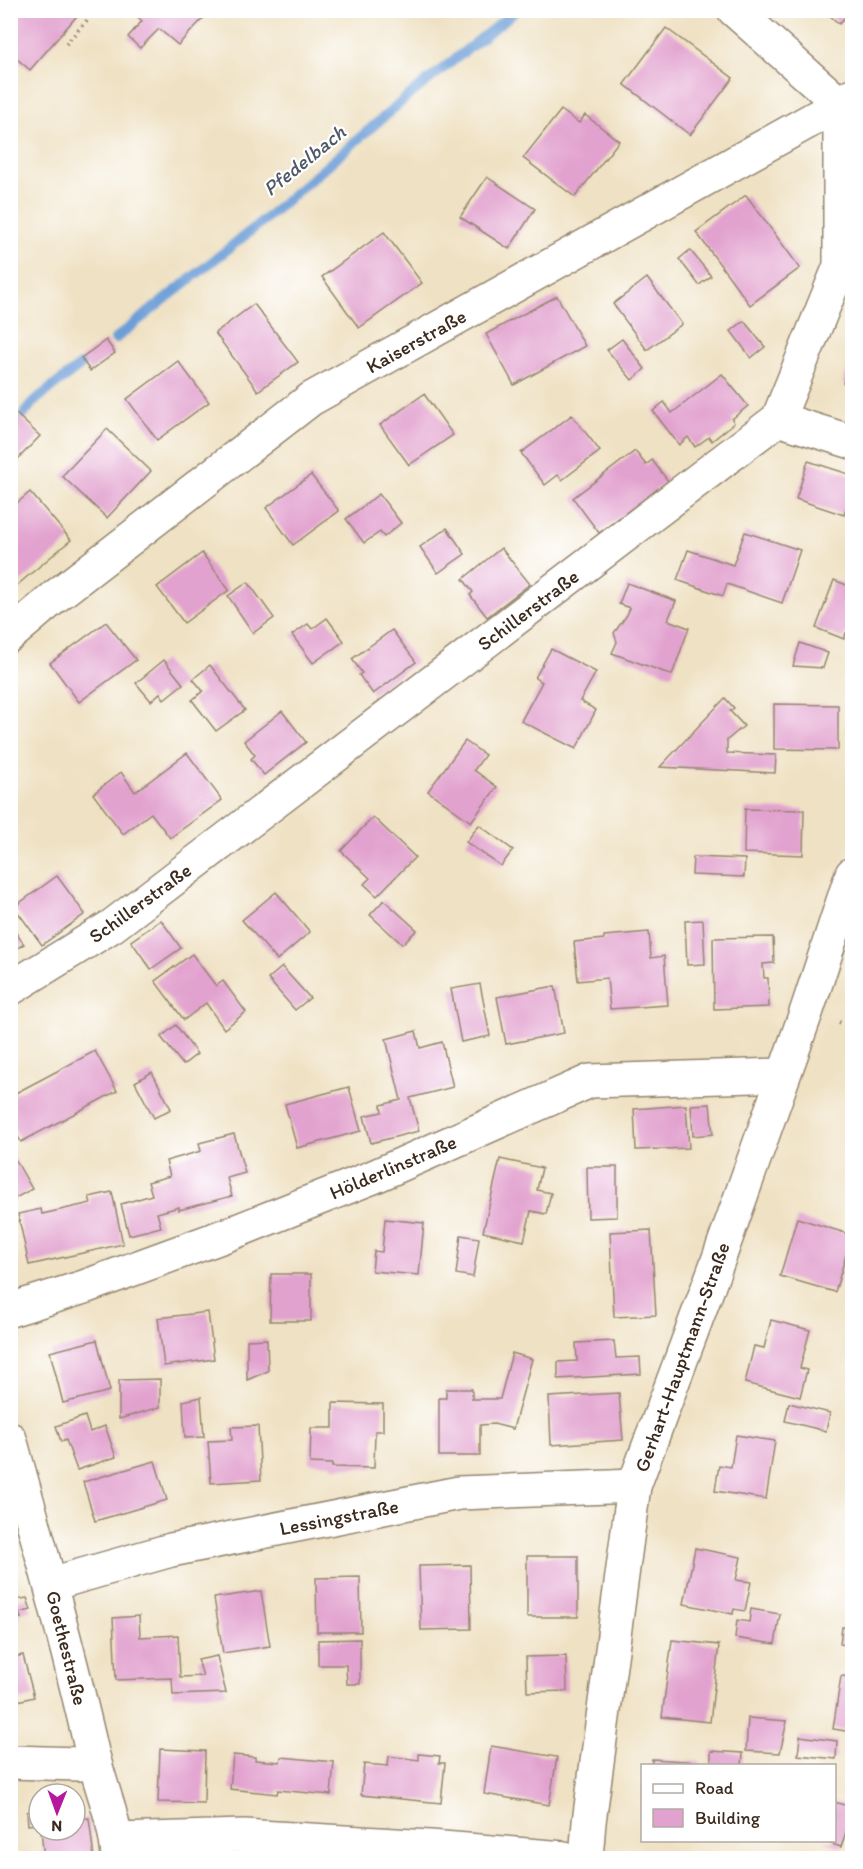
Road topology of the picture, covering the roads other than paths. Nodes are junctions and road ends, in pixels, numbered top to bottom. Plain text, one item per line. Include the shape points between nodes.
1 (734, 10) edge
2 (848, 103) edge
3 (778, 419) junction
4 (852, 442) edge
5 (10, 635) edge
6 (852, 873) edge
7 (10, 989) edge
8 (783, 1075) junction
9 (10, 1310) edge
10 (10, 1439) edge
11 (634, 1486) junction
12 (51, 1584) junction
13 (94, 1760) junction
14 (10, 1762) edge
15 (117, 1849) edge
16 (564, 1858) edge
17 (586, 1858) edge

1 - 2 street
2 - 3 street via 840,266
2 - 5 street, Kaiserstraße via 311,399
3 - 4 street
3 - 7 street, Schillerstraße via 112,926
6 - 8 street, Gerhart-Hauptmann-Straße
8 - 9 street, Hölderlinstraße via 590,1081 373,1177 252,1225
8 - 11 street, Gerhart-Hauptmann-Straße
10 - 12 street, Goethestraße
11 - 12 street, Lessingstraße via 459,1493 171,1550
11 - 17 street, Gerhart-Hauptmann-Straße
12 - 13 street, Goethestraße
13 - 14 street via 79,1764
13 - 15 street, Goethestraße
15 - 16 street via 244,1836

